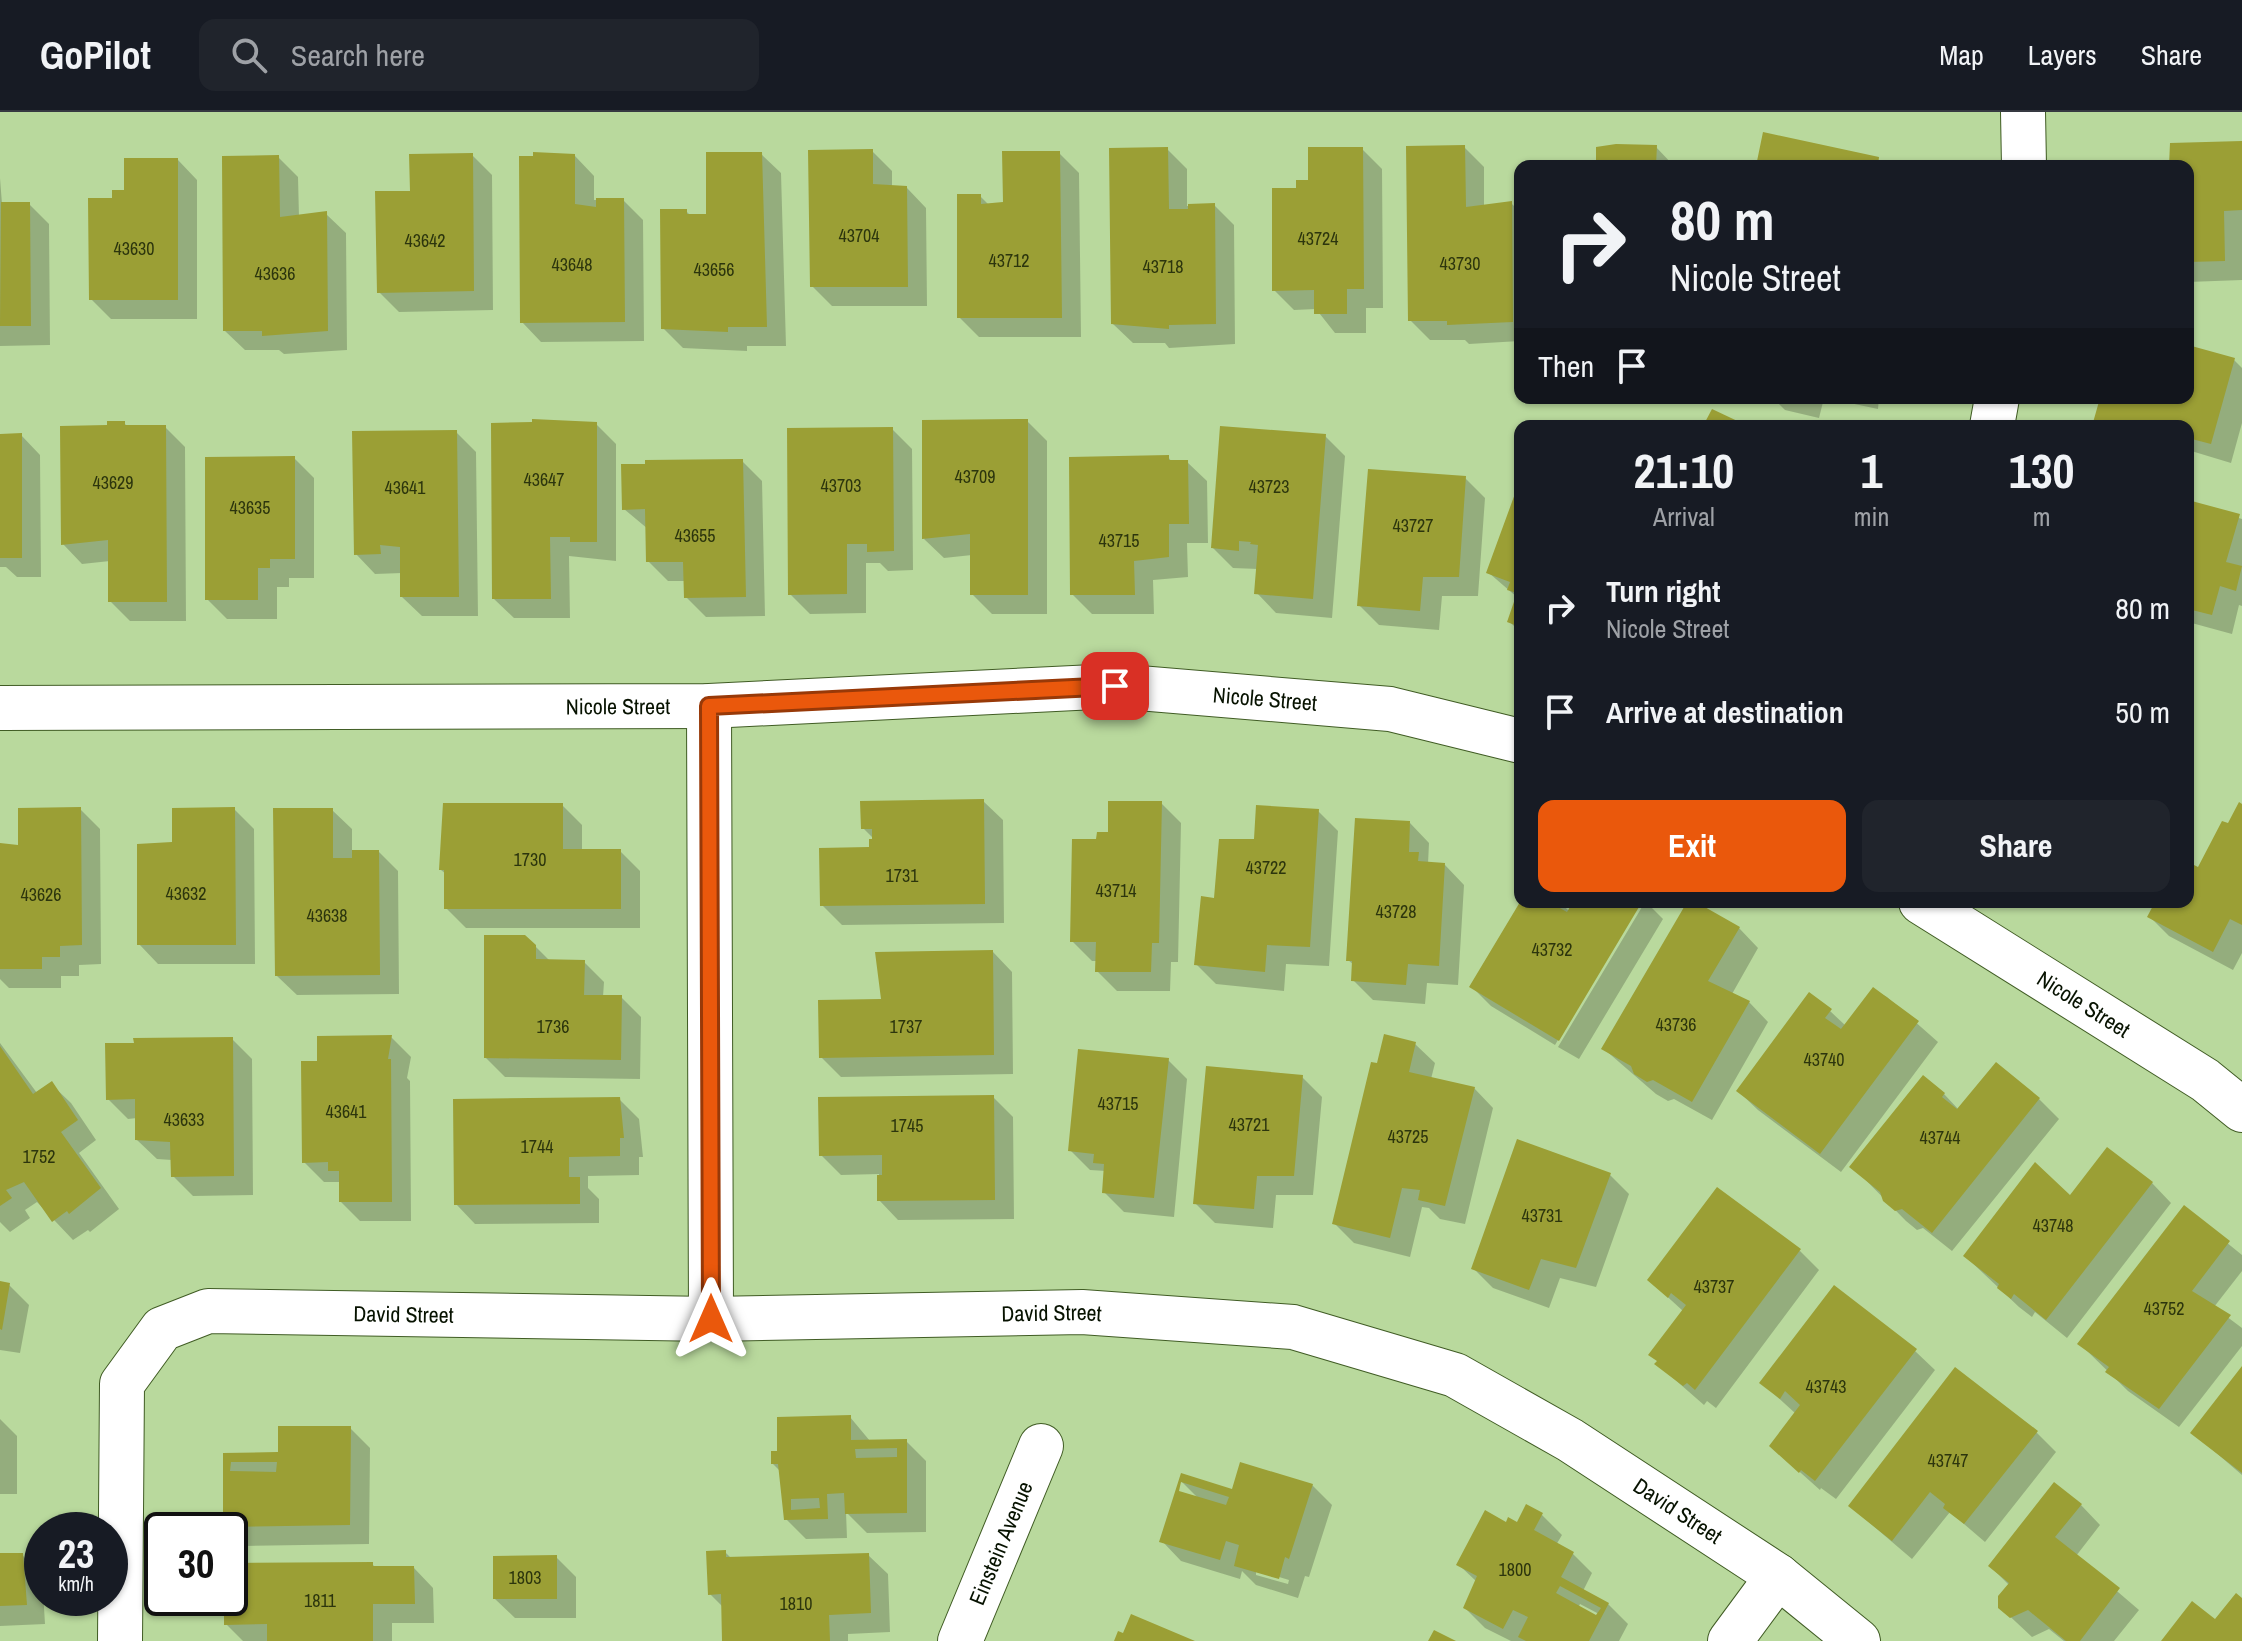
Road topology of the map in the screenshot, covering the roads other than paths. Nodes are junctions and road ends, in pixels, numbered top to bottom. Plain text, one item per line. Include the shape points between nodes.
1 (2023, 112) edge
2 (2024, 160) edge
3 (709, 706) junction
4 (0, 708) edge
5 (1514, 740) edge
6 (1931, 908) edge
7 (2242, 1110) edge
8 (711, 1319) junction
9 (1041, 1446) dead end
10 (1778, 1576) junction
11 (120, 1641) edge
12 (960, 1641) edge
13 (1730, 1641) edge
14 (1858, 1641) edge

1 - 2 street
3 - 4 street, Nicole Street
3 - 5 street, Nicole Street via 1115,686 1390,709
3 - 8 street
6 - 7 street, Nicole Street via 2205,1080
8 - 10 street, David Street via 1082,1312 1293,1327 1455,1375 1570,1440
8 - 11 street, David Street via 208,1311 162,1329 122,1384
9 - 12 street, Einstein Avenue
10 - 13 street
10 - 14 street, David Street

